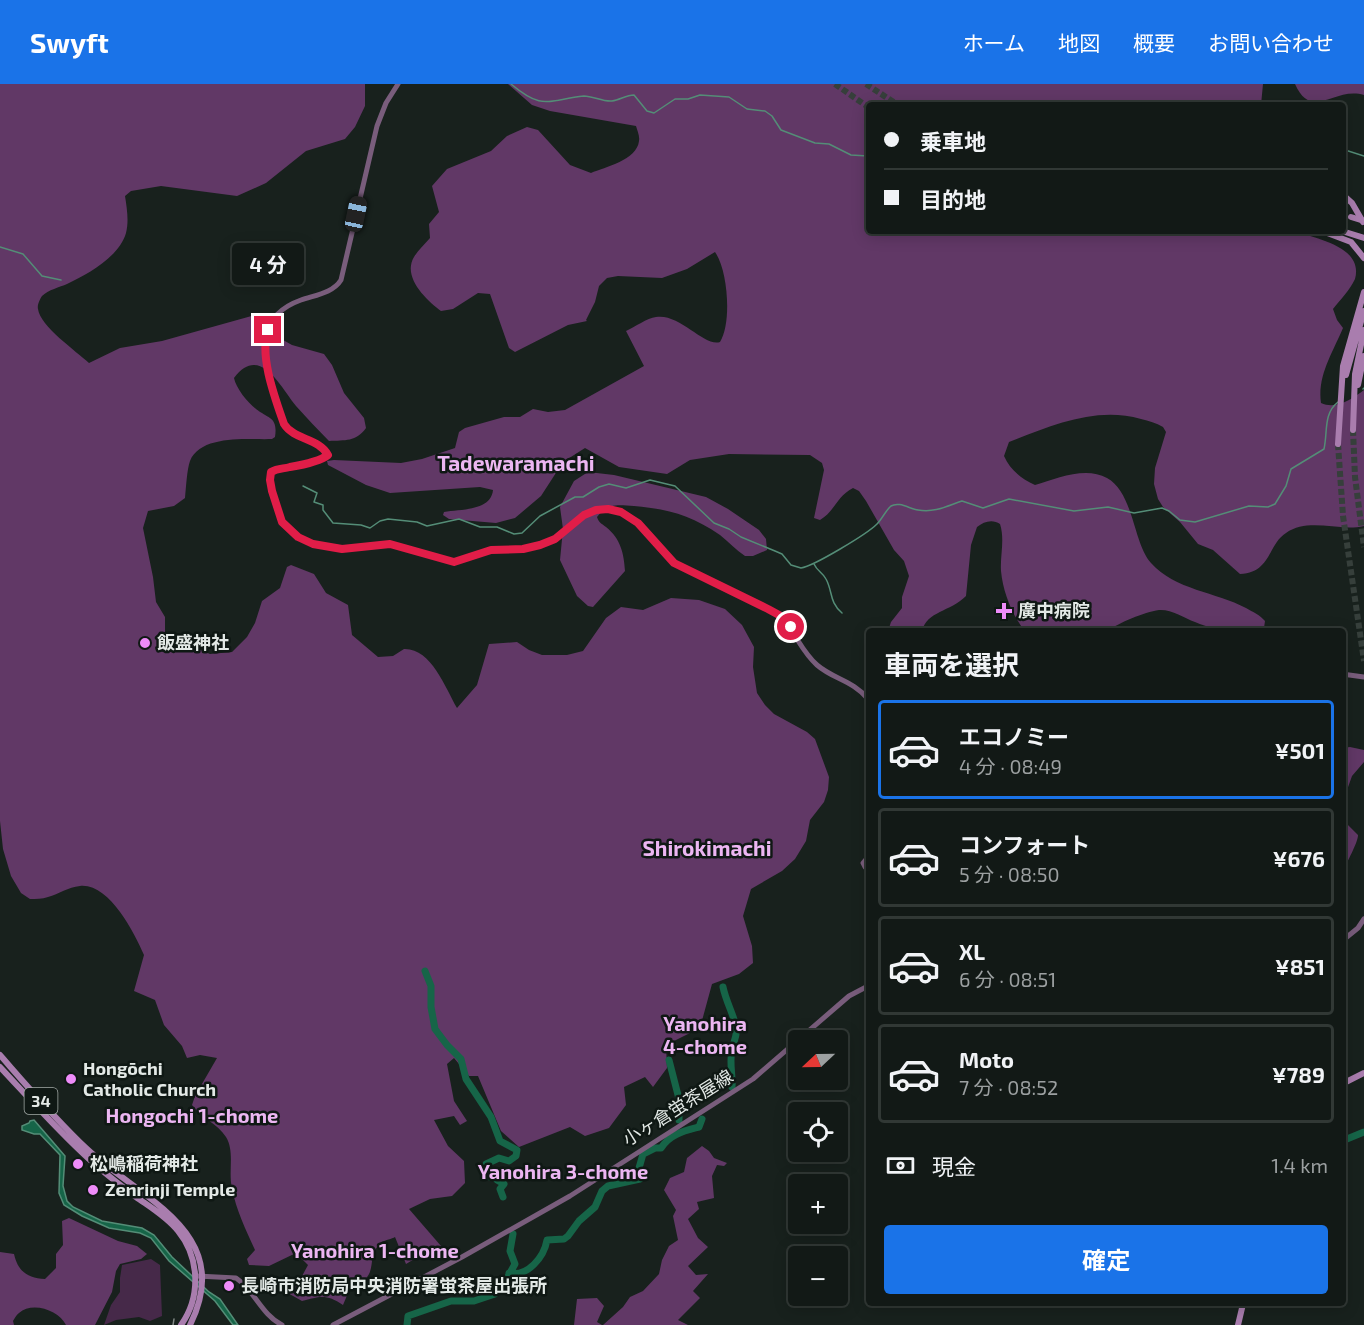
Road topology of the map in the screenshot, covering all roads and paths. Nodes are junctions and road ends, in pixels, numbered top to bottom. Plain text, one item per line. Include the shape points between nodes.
1 (398, 84) edge
2 (1346, 198) edge
3 (1346, 216) edge
4 (1364, 222) edge
5 (1346, 232) edge
6 (1330, 234) edge
7 (1364, 238) edge
8 (1364, 258) edge
9 (1364, 292) edge
10 (1364, 311) edge
11 (1364, 330) edge
12 (1354, 347) junction
13 (1364, 357) edge
14 (1354, 412) junction
15 (1353, 430) tunnel mouth
16 (1338, 444) tunnel mouth
17 (1346, 675) edge
18 (1364, 677) edge
19 (866, 695) edge
20 (1364, 919) edge
21 (1346, 938) edge
22 (866, 987) edge
23 (0, 1055) edge
24 (0, 1067) edge
25 (1364, 1073) edge
26 (1346, 1082) edge
27 (81, 1147) junction
28 (199, 1276) junction
29 (1243, 1306) edge
30 (181, 1325) edge
31 (190, 1325) edge
32 (282, 1325) edge
33 (333, 1325) edge
34 (1238, 1325) edge

1 - 19 street via 381,113 373,140 341,280 330,290 282,310 266,334 265,357 284,424 324,448 328,455 271,472 272,491 282,522 298,537 323,546 342,549 390,544 454,562 491,550 540,545 596,510 621,512 638,523 674,563 779,615 815,663
2 - 4 highway
3 - 4 highway, bridge
5 - 7 highway
6 - 8 highway via 1351,242
9 - 12 highway
10 - 12 highway
11 - 12 highway
12 - 14 highway
12 - 16 highway via 1343,387
13 - 14 highway
14 - 15 highway
17 - 18 street
20 - 21 street
22 - 33 street, 小ヶ倉蛍茶屋線 via 849,996 753,1079 570,1196
23 - 27 highway, 34
24 - 27 highway, 34
25 - 26 highway
27 - 28 highway, 34 via 111,1178 176,1219 198,1254
28 - 30 highway, 34 via 189,1312
28 - 31 highway, 34 via 199,1305
28 - 32 street via 236,1278 267,1314
29 - 34 highway

